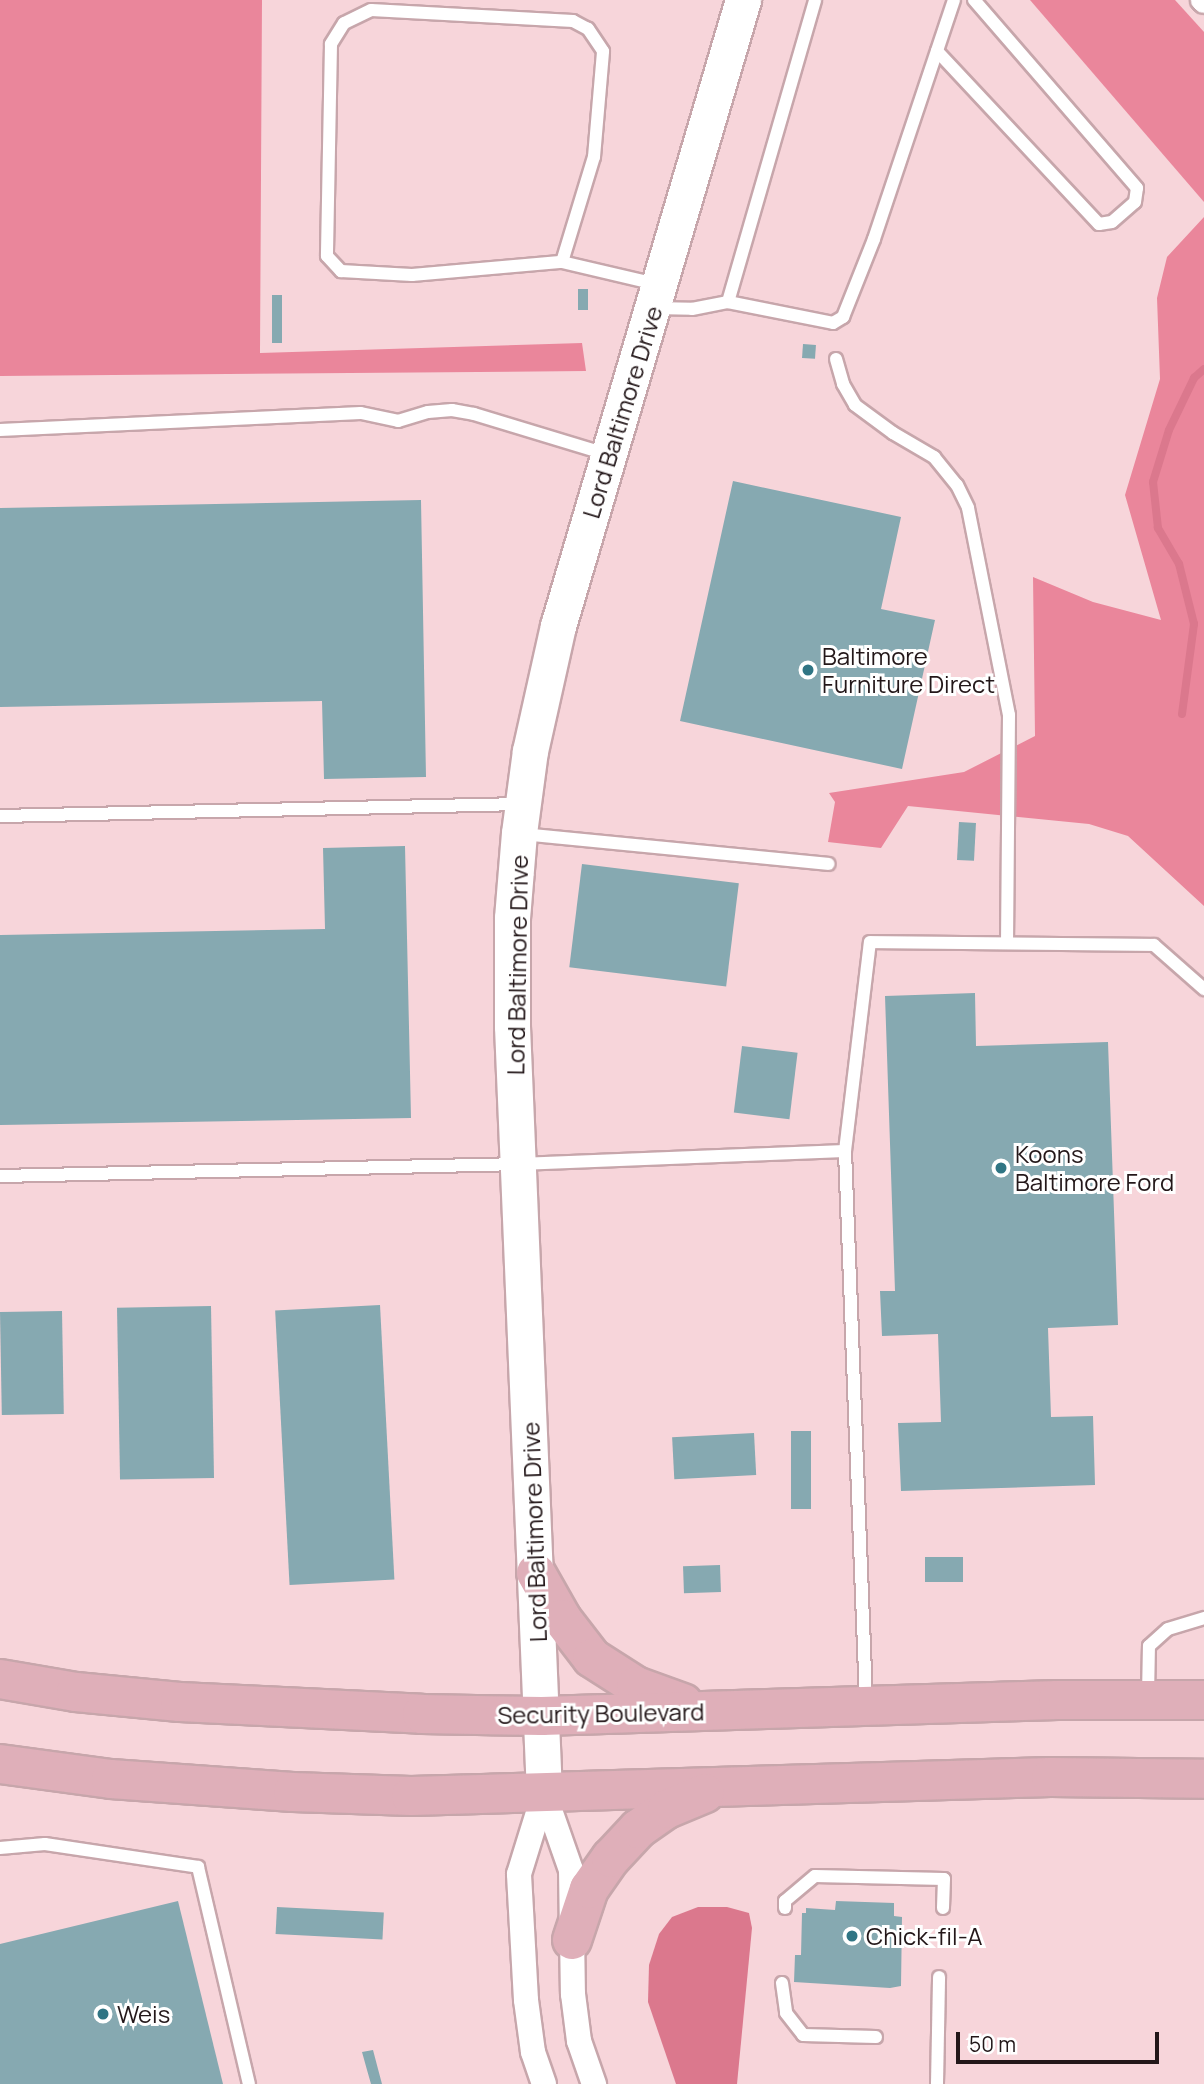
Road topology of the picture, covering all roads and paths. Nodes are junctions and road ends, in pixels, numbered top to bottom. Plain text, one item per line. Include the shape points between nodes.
1 (743, 0) edge
2 (815, 0) edge
3 (954, 0) edge
4 (974, 0) edge
5 (937, 51) junction
6 (562, 262) junction
7 (656, 296) junction
8 (729, 302) junction
9 (836, 359) dead end
10 (0, 430) edge
11 (609, 455) junction
12 (0, 816) edge
13 (521, 819) junction
14 (830, 864) dead end
15 (1007, 943) junction
16 (1204, 989) edge
17 (845, 1151) junction
18 (519, 1164) junction
19 (0, 1176) edge
20 (536, 1573) junction
21 (1204, 1618) edge
22 (0, 1679) edge
23 (1147, 1700) junction
24 (1204, 1700) edge
25 (866, 1705) junction
26 (705, 1710) junction
27 (542, 1716) junction
28 (0, 1764) edge
29 (1204, 1779) edge
30 (724, 1786) junction
31 (544, 1793) junction
32 (0, 1847) edge
33 (785, 1908) dead end
34 (943, 1908) dead end
35 (572, 1940) junction
36 (939, 1977) dead end
37 (782, 1983) dead end
38 (876, 2037) dead end
39 (249, 2084) edge
40 (544, 2084) edge
41 (594, 2084) edge
42 (937, 2084) edge

1 - 7 main road, Lord Baltimore Drive
2 - 8 lane
3 - 5 lane
4 - 5 lane via 1137,188 1135,202 1112,222 1099,224
5 - 8 lane via 844,317 833,323
6 - 6 lane via 412,275 341,271 327,256 331,44 344,23 371,10 573,21 588,29 603,51 594,157
6 - 7 lane
7 - 8 lane via 692,309
7 - 11 main road, Lord Baltimore Drive
9 - 15 lane via 855,405 934,457 957,485 968,508 1009,715
10 - 11 lane via 361,413 398,421 452,410
11 - 13 main road, Lord Baltimore Drive via 558,626 530,751
12 - 13 lane
13 - 14 lane
13 - 18 main road, Lord Baltimore Drive via 512,918
15 - 16 lane via 1154,945
15 - 17 lane via 870,942
17 - 18 lane
17 - 25 lane
18 - 19 lane
18 - 20 main road, Lord Baltimore Drive
20 - 26 main road via 562,1619 592,1658 636,1686
20 - 27 main road, Lord Baltimore Drive
21 - 23 lane via 1168,1629 1149,1646
22 - 27 main road, Security Boulevard via 76,1692 258,1707
23 - 24 main road, Security Boulevard
23 - 25 main road, Security Boulevard
25 - 26 main road, Security Boulevard
26 - 27 main road, Security Boulevard
27 - 31 main road, Lord Baltimore Drive
28 - 31 main road via 111,1779 293,1792 411,1796
29 - 30 main road via 1051,1777
30 - 31 main road
30 - 35 main road via 667,1809 638,1829 589,1889
31 - 35 street, Lord Baltimore Drive via 571,1870
31 - 40 street, Lord Baltimore Drive via 519,1874 526,2000 533,2052
32 - 39 lane via 45,1844 198,1867
33 - 34 lane via 785,1901 816,1876 944,1879
35 - 41 street, Lord Baltimore Drive via 579,2040
36 - 42 lane
37 - 38 lane via 786,2013 803,2035

